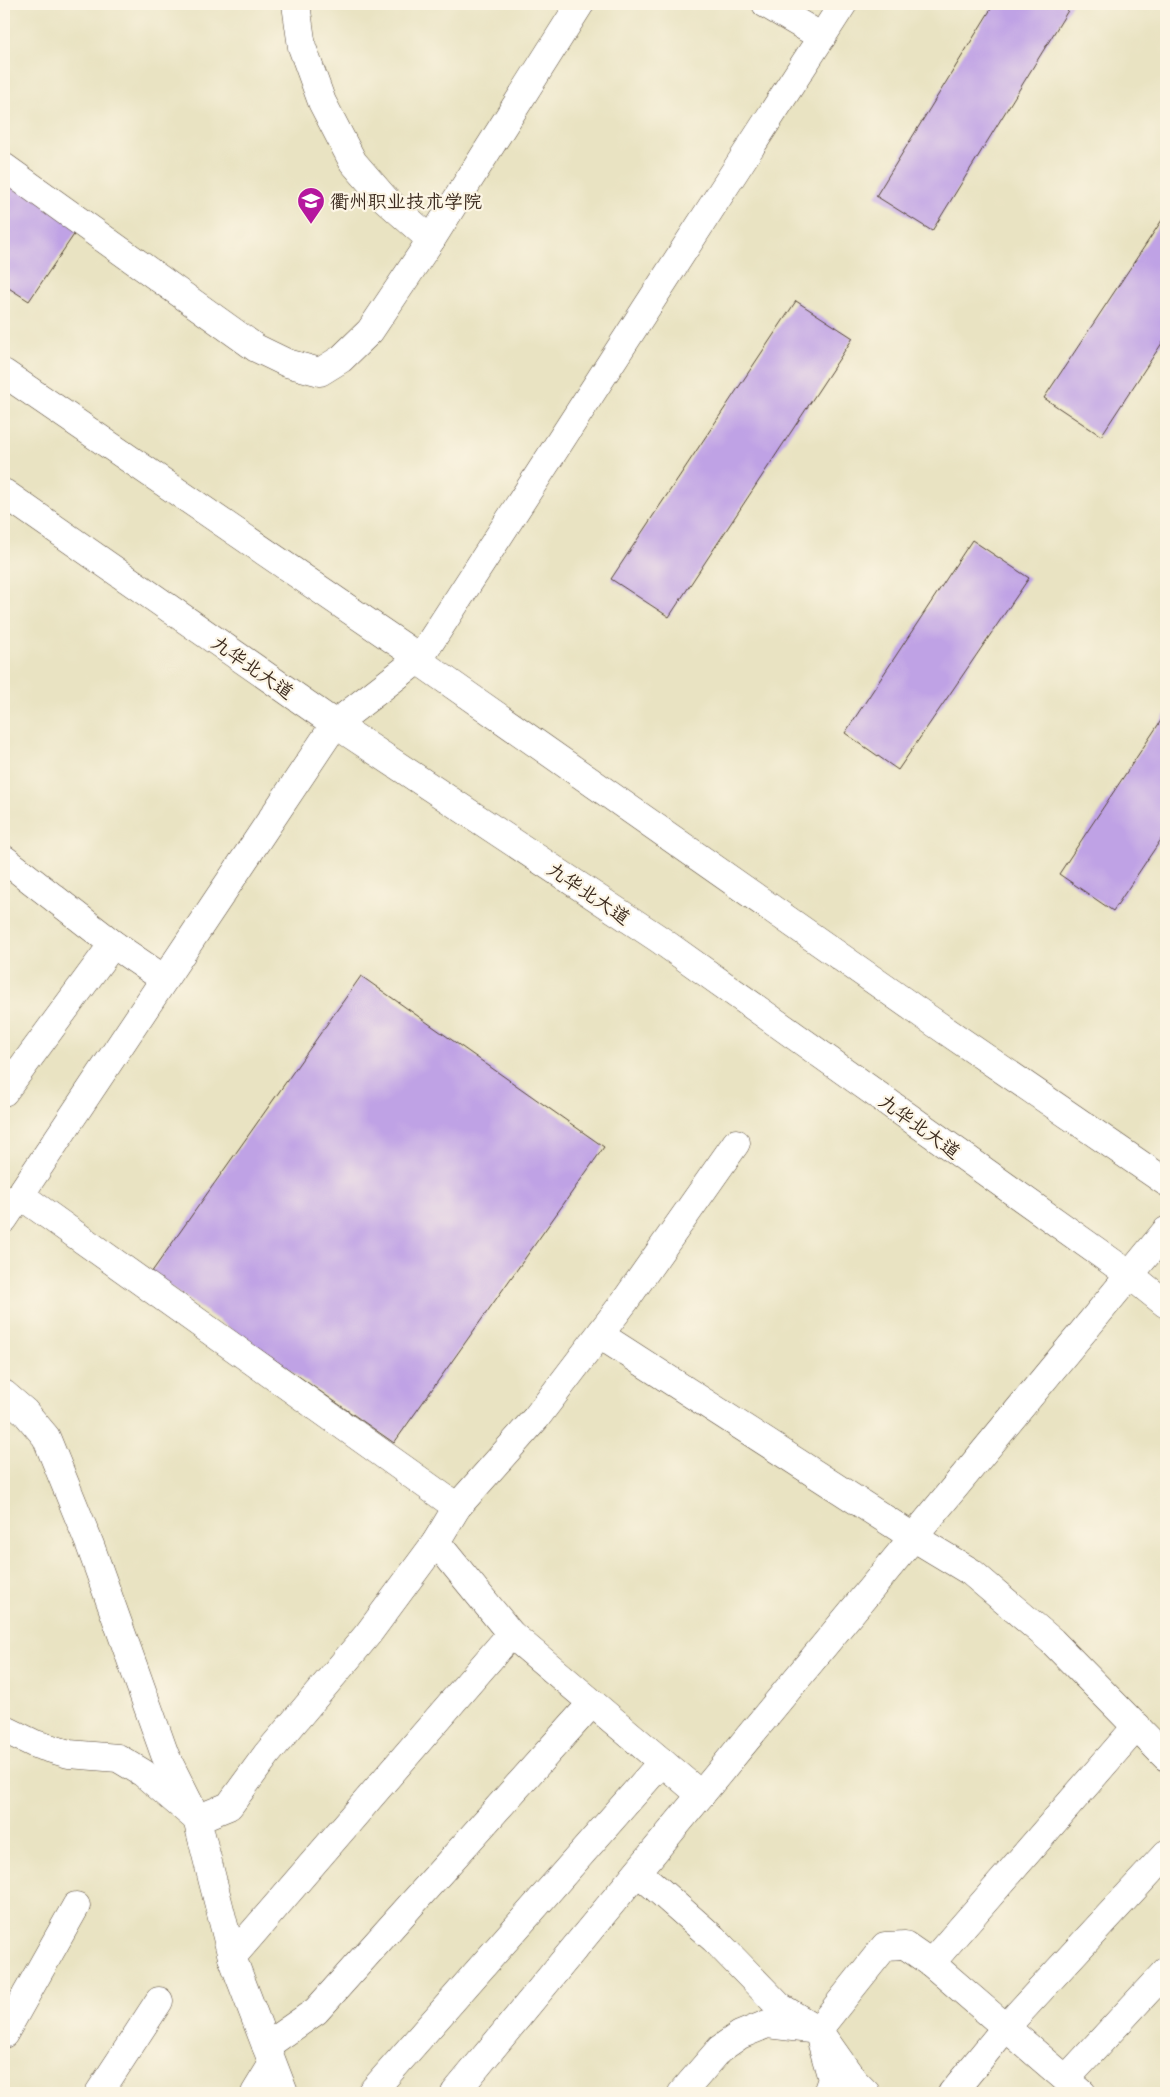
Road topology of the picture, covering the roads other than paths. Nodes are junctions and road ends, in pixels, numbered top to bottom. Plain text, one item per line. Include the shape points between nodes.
1 (296, 4) edge
2 (580, 4) edge
3 (766, 4) edge
4 (843, 4) edge
5 (822, 37) junction
6 (4, 167) edge
7 (431, 240) junction
8 (4, 373) edge
9 (4, 493) edge
10 (420, 658) junction
11 (335, 724) junction
12 (4, 859) edge
13 (113, 944) junction
14 (164, 979) junction
15 (4, 1092) edge
16 (736, 1143) dead end
17 (1166, 1182) edge
18 (20, 1195) junction
19 (4, 1219) edge
20 (1166, 1231) edge
21 (1130, 1275) junction
22 (1166, 1304) edge
23 (600, 1335) junction
24 (4, 1394) edge
25 (457, 1507) junction
26 (913, 1537) junction
27 (436, 1542) junction
28 (511, 1634) junction
29 (592, 1703) junction
30 (1137, 1726) junction
31 (4, 1729) edge
32 (1166, 1757) edge
33 (662, 1762) junction
34 (701, 1795) junction
35 (197, 1819) junction
36 (1166, 1854) edge
37 (638, 1872) junction
38 (76, 1906) dead end
39 (232, 1957) junction
40 (931, 1963) junction
41 (1166, 1971) edge
42 (159, 2001) dead end
43 (1006, 2027) junction
44 (818, 2030) junction
45 (4, 2034) edge
46 (269, 2056) junction
47 (1074, 2086) edge
48 (100, 2093) edge
49 (255, 2093) edge
50 (284, 2093) edge
51 (371, 2093) edge
52 (455, 2093) edge
53 (682, 2093) edge
54 (827, 2093) edge
55 (866, 2093) edge
56 (952, 2093) edge

1 - 7 street via 302,47 322,102 353,162 385,199
2 - 7 street
3 - 5 street
4 - 5 street
5 - 10 street
6 - 7 street via 256,348 287,363 320,372 370,331
8 - 10 street
9 - 11 street, 九华北大道
10 - 11 street
10 - 17 street via 434,672
11 - 14 street
11 - 21 street, 九华北大道 via 659,939
12 - 13 street
13 - 14 street
13 - 15 street
14 - 18 street
16 - 23 street
18 - 19 street
18 - 25 street
20 - 21 street
21 - 22 street, 九华北大道
21 - 26 street
23 - 25 street via 536,1418
23 - 26 street
24 - 35 street via 25,1412 46,1438 90,1546 164,1755
25 - 27 street
26 - 30 street via 971,1572 1052,1641
26 - 34 street
27 - 28 street
27 - 35 street via 368,1634 267,1754 229,1806
28 - 29 street
28 - 39 street
29 - 33 street
29 - 46 street via 316,2011
30 - 32 street
30 - 40 street
31 - 35 street via 35,1744 69,1754 118,1758 144,1773
33 - 34 street
33 - 51 street
34 - 37 street
35 - 39 street
36 - 43 street
37 - 44 street via 714,1940 780,2007
37 - 52 street
38 - 45 street
39 - 46 street
40 - 43 street
40 - 44 street via 905,1945 885,1946
41 - 47 street
42 - 48 street
43 - 47 street
43 - 56 street
44 - 53 street via 767,2024 740,2035 720,2049
44 - 54 street via 832,2079
44 - 55 street via 854,2082
46 - 49 street
46 - 50 street

